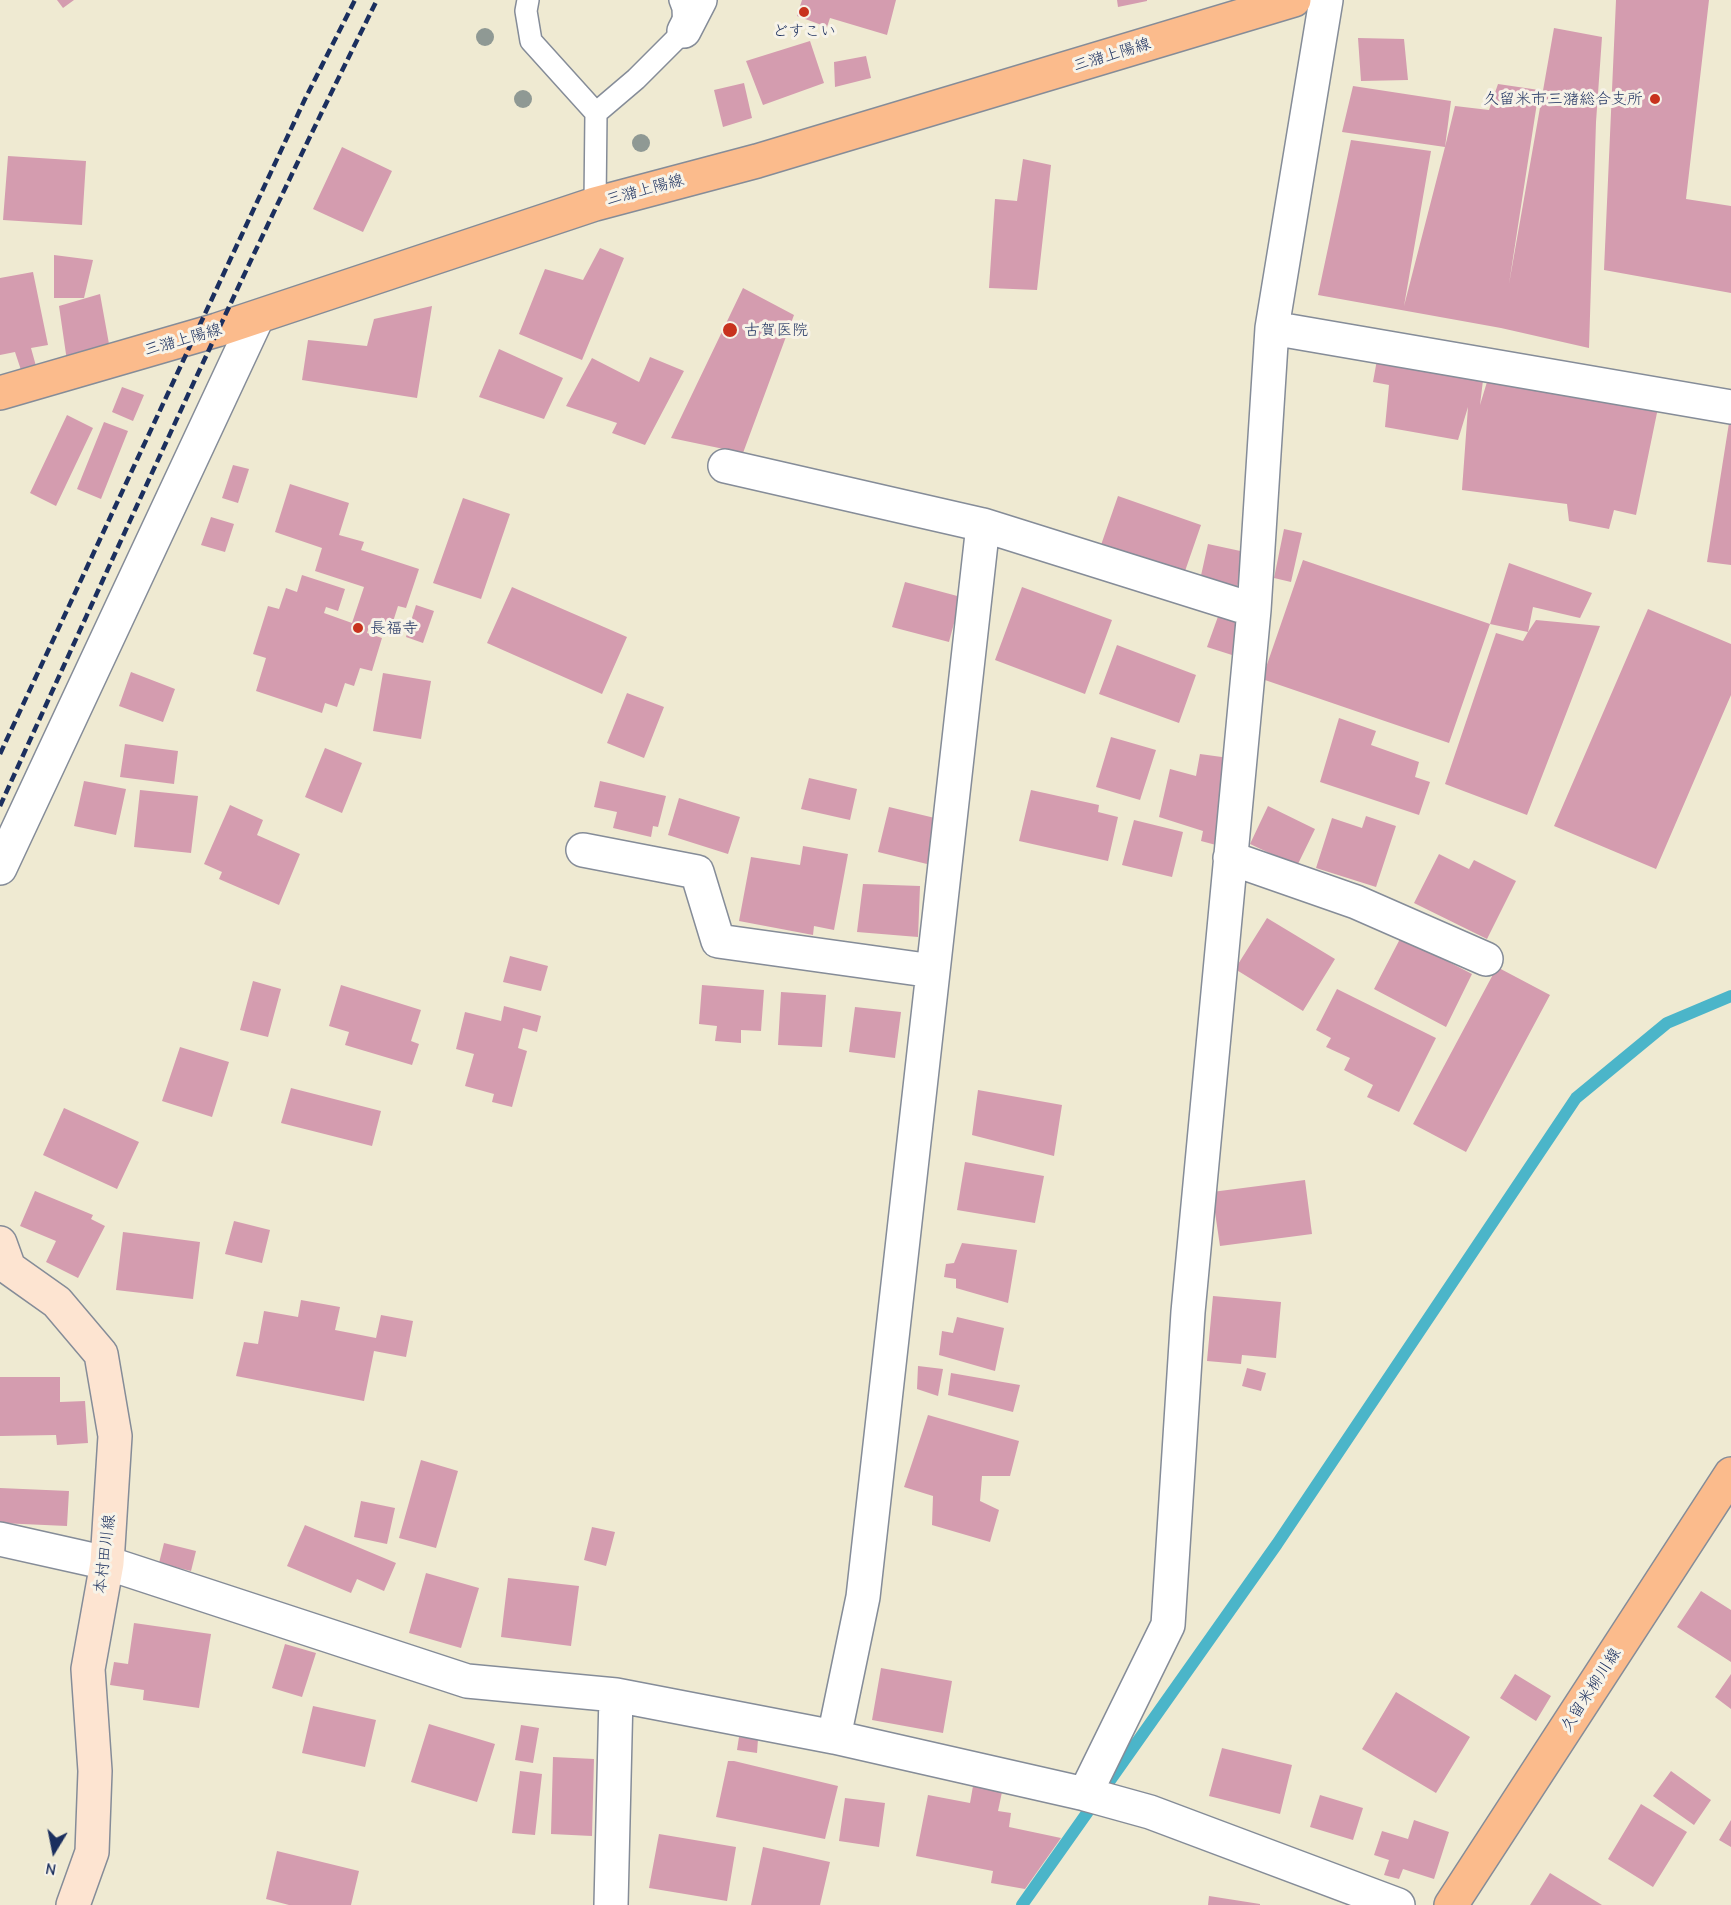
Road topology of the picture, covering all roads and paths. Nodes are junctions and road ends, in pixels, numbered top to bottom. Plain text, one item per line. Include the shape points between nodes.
1 (528, 0) edge
2 (700, 0) edge
3 (1294, 0) edge
4 (1326, 0) edge
5 (682, 15) edge
6 (596, 113) junction
7 (595, 204) junction
8 (257, 318) junction
9 (1272, 328) junction
10 (0, 393) edge
11 (1731, 407) edge
12 (725, 466) dead end
13 (983, 525) junction
14 (1254, 610) junction
15 (583, 850) dead end
16 (1230, 858) junction
17 (0, 867) edge
18 (1486, 959) dead end
19 (933, 970) junction
20 (0, 1243) edge
21 (1731, 1474) edge
22 (0, 1539) edge
23 (107, 1563) junction
24 (616, 1695) junction
25 (834, 1737) junction
26 (1085, 1794) junction
27 (73, 1905) edge
28 (611, 1905) edge
29 (1398, 1905) edge
30 (1451, 1905) edge

1 - 6 lane via 531,41
2 - 5 street
3 - 7 main road, 三潴上陽線 via 757,161
4 - 9 street
5 - 6 lane via 636,80
6 - 7 lane
7 - 8 main road, 三潴上陽線
8 - 10 main road, 三潴上陽線
8 - 17 street
9 - 11 street
9 - 14 street
12 - 13 street
13 - 14 street
13 - 19 street
14 - 16 street
15 - 19 street via 697,872 718,941
16 - 18 street via 1356,902
16 - 26 street via 1188,1312 1168,1625
19 - 25 street via 863,1597
20 - 23 main road, 本村田川線 via 9,1268 57,1302 101,1354 115,1436
21 - 30 main road, 久留米柳川線
22 - 23 street
23 - 24 street via 467,1681
23 - 27 main road, 本村田川線 via 88,1669 95,1772 92,1852
24 - 25 street
24 - 28 street
25 - 26 street
26 - 29 street via 1150,1812

